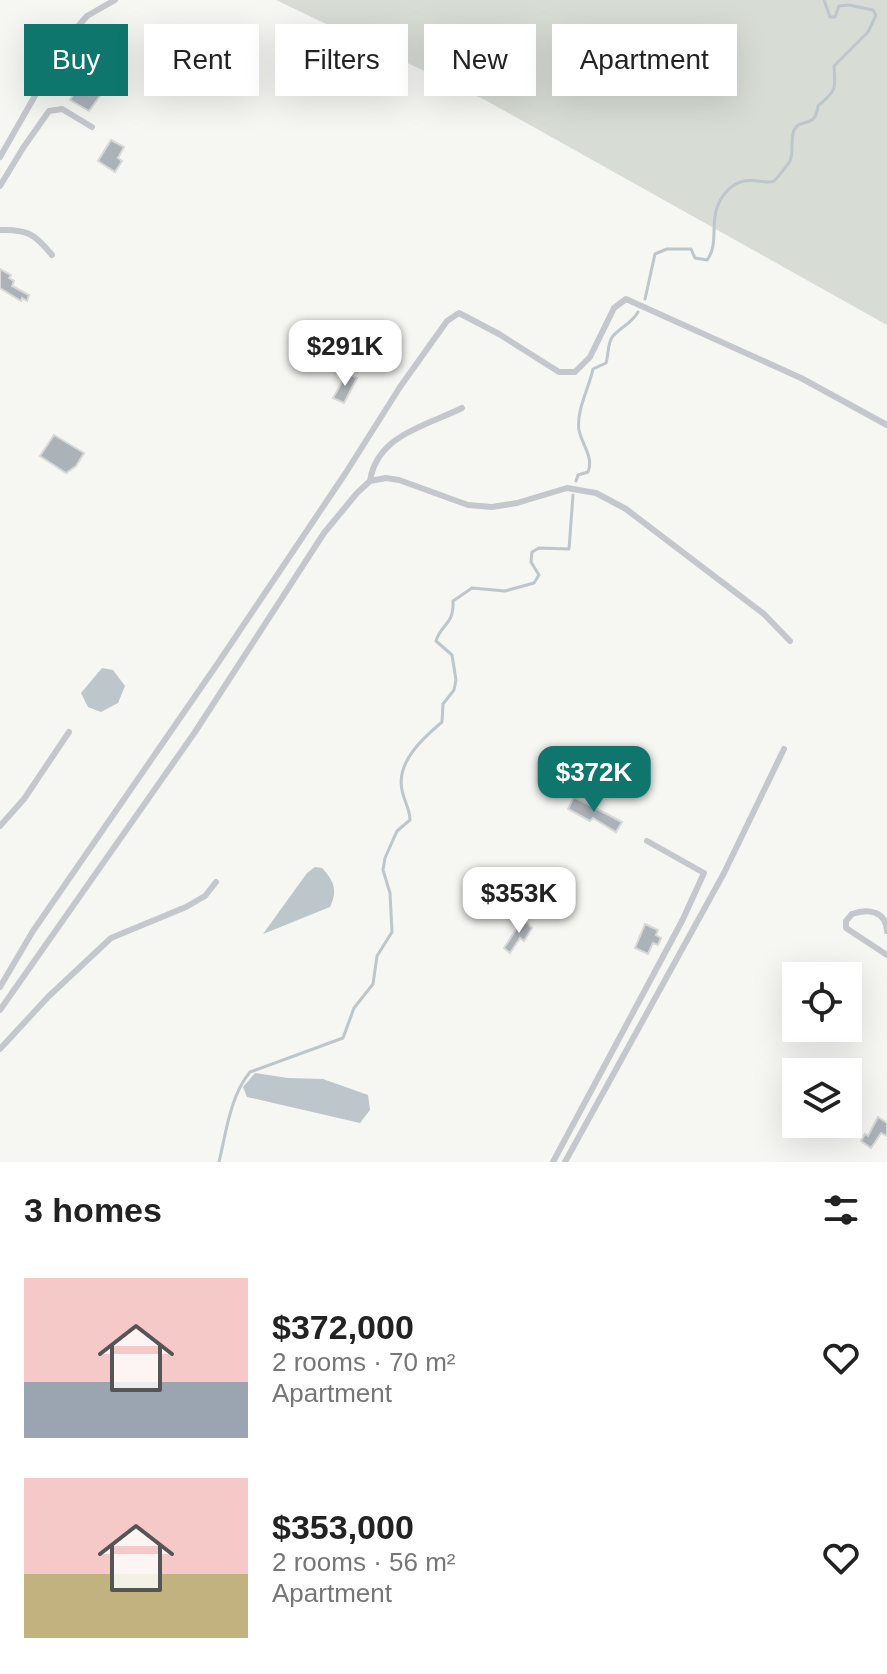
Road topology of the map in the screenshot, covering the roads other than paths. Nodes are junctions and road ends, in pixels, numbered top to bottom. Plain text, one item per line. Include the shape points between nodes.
1 (115, 0) edge
2 (92, 127) dead end
3 (0, 157) edge
4 (0, 186) edge
5 (0, 230) edge
6 (52, 255) dead end
7 (462, 408) dead end
8 (887, 425) edge
9 (370, 481) junction
10 (790, 641) dead end
11 (69, 732) dead end
12 (784, 749) dead end
13 (0, 826) edge
14 (647, 841) dead end
15 (216, 882) dead end
16 (887, 931) edge
17 (887, 955) edge
18 (0, 987) edge
19 (0, 1010) edge
20 (0, 1049) edge
21 (553, 1162) edge
22 (565, 1162) edge

1 - 3 lane via 87,16 68,38
2 - 4 lane via 62,109 49,111
5 - 6 lane via 21,229
7 - 9 lane via 397,437 372,470
8 - 18 lane via 801,378 626,299 614,308 590,357 575,372 559,372 459,313 447,321 400,387
9 - 10 lane via 399,480 468,505 492,507 567,488 596,493 626,509 764,614
9 - 19 lane via 324,533 195,732
11 - 13 lane
12 - 22 lane via 724,873
14 - 21 lane via 704,873
15 - 20 lane via 186,907 111,938
16 - 17 lane via 881,915 872,911 852,914 846,921 846,928

